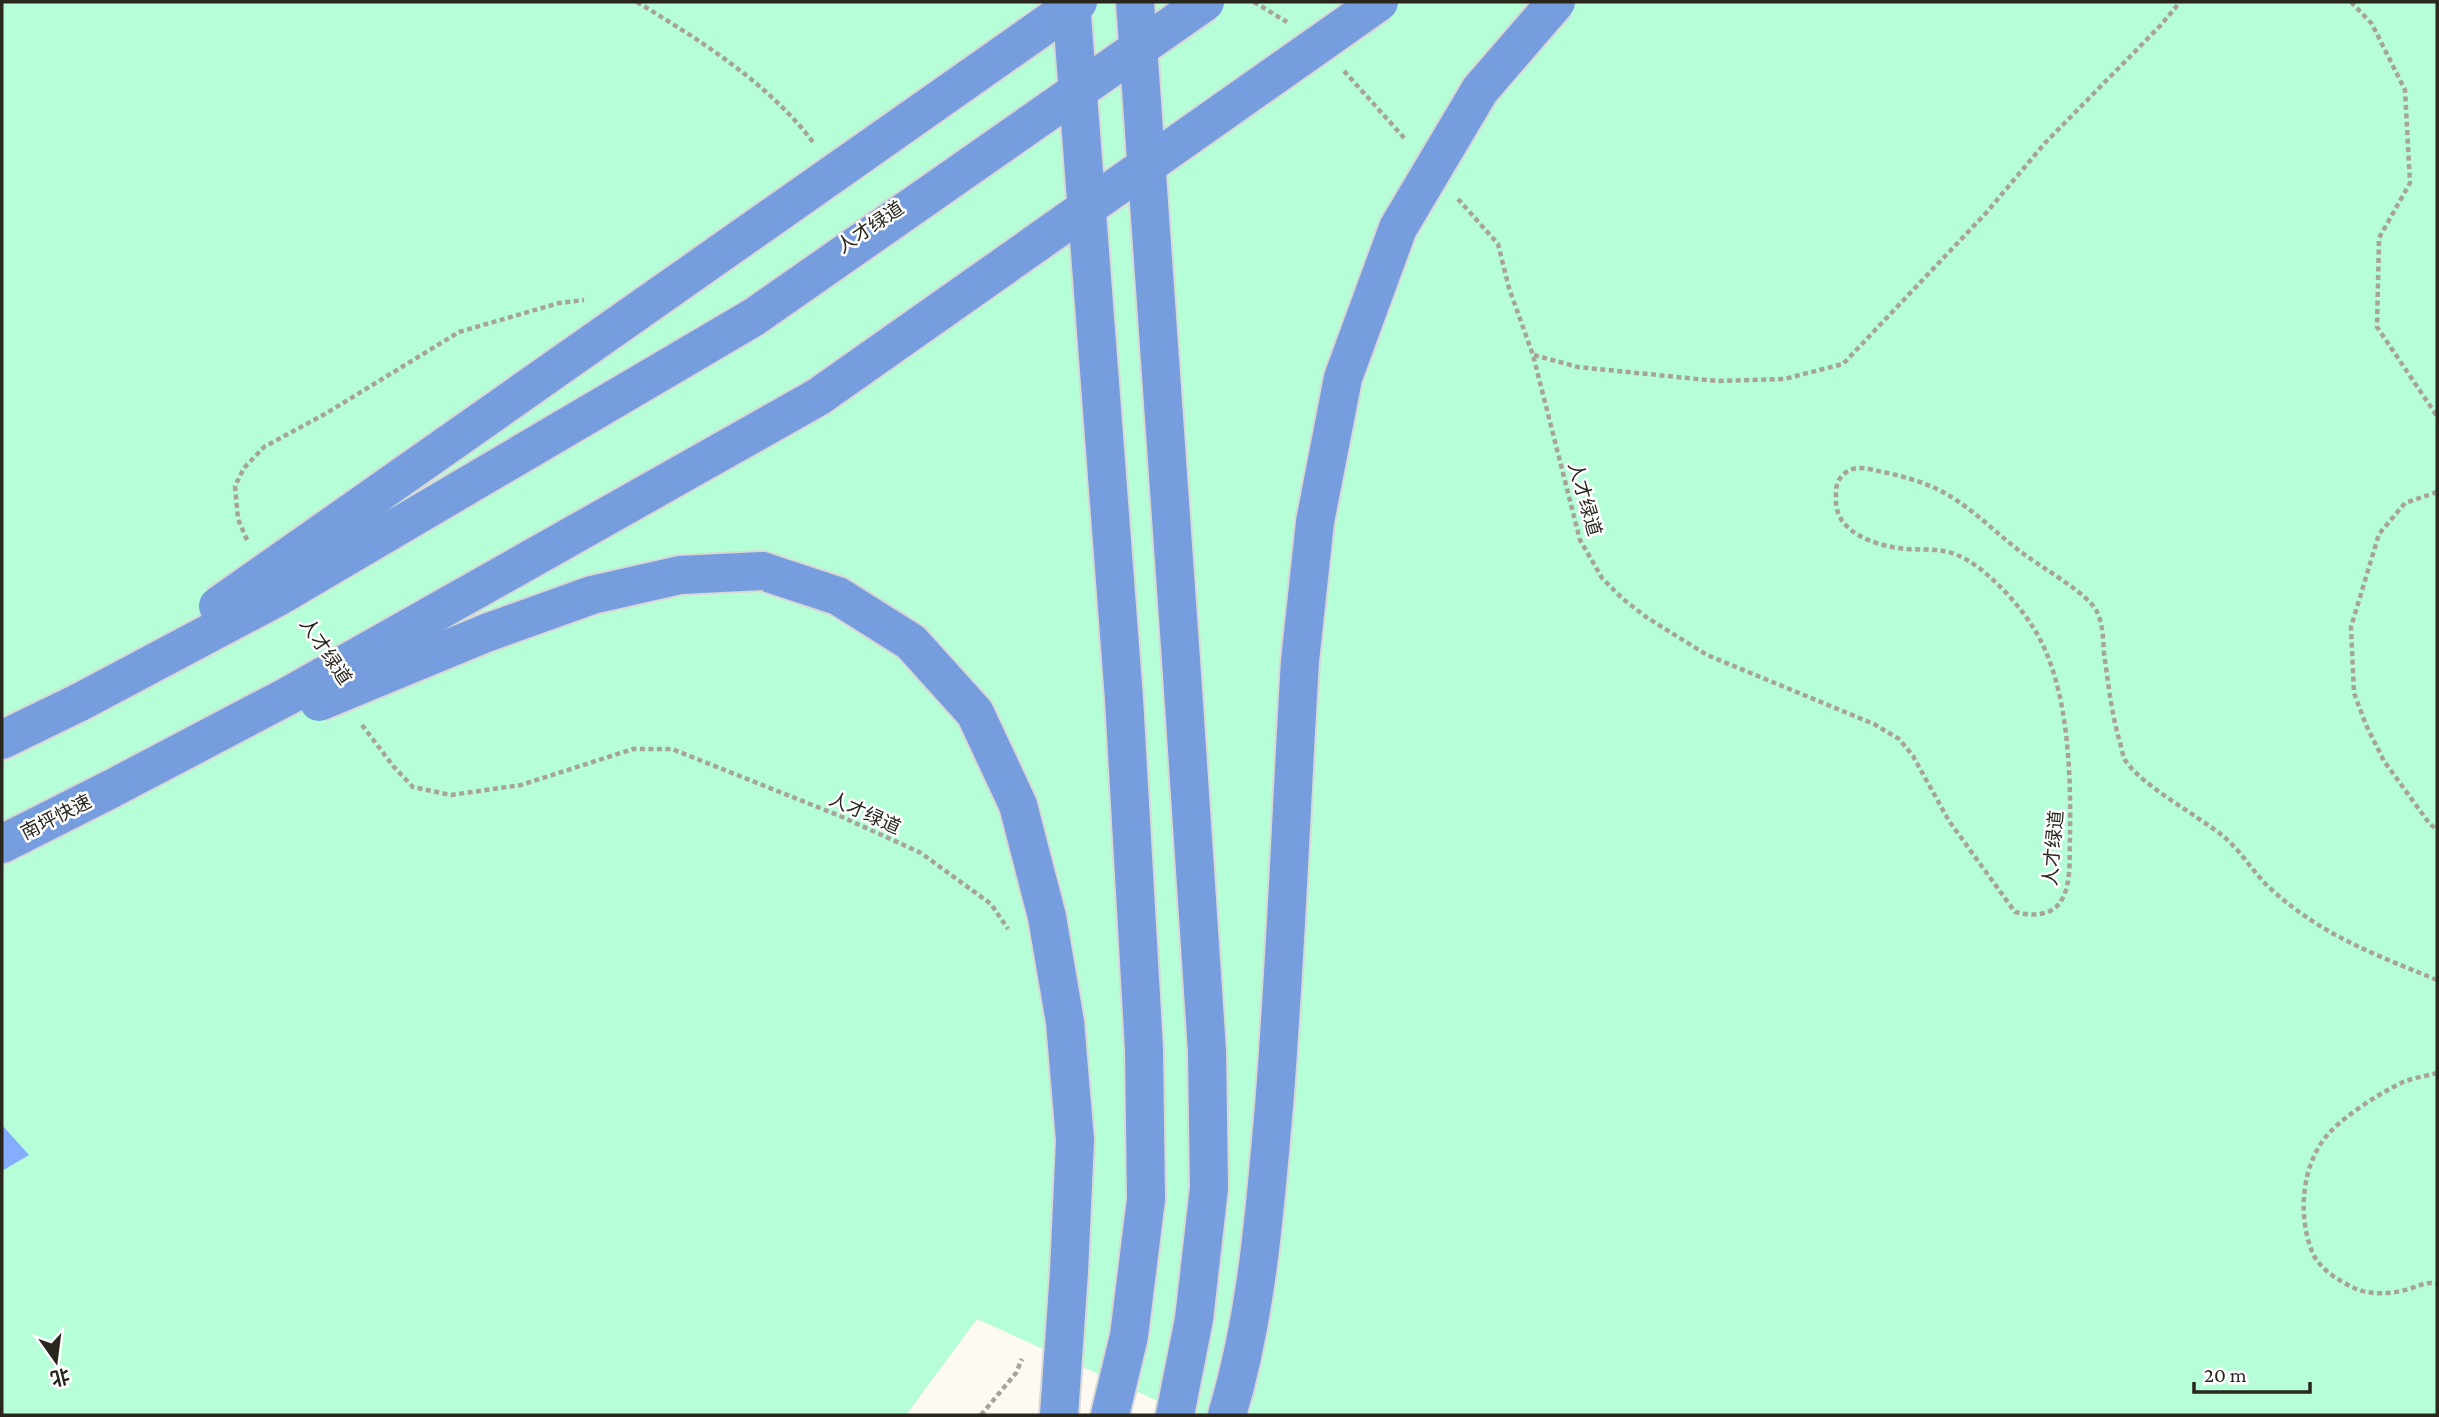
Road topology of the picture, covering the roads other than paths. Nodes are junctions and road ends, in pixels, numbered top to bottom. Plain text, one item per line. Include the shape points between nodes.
1 (1071, 2) edge
2 (1079, 2) edge
3 (1135, 2) edge
4 (1205, 2) edge
5 (1379, 2) edge
6 (1556, 2) edge
7 (80, 702) junction
8 (2, 740) edge
9 (111, 789) junction
10 (2, 844) edge
11 (1059, 1415) edge
12 (1110, 1415) edge
13 (1175, 1415) edge
14 (1227, 1415) edge

1 - 12 highway, bridge via 1124,699 1144,1049 1146,1199 1129,1336
2 - 7 highway, bridge
3 - 13 highway, bridge via 1207,1051 1209,1188 1194,1319
4 - 7 highway, bridge via 754,317 276,598
5 - 9 highway, bridge via 818,397 288,696
6 - 14 highway, bridge via 1480,90 1398,228 1343,378 1315,522 1300,661 1263,1237
7 - 8 highway
9 - 10 highway, 南坪快速
9 - 11 highway, bridge via 486,633 592,595 680,575 762,571 838,596 911,642 975,713 1018,806 1047,917 1065,1022 1075,1140

